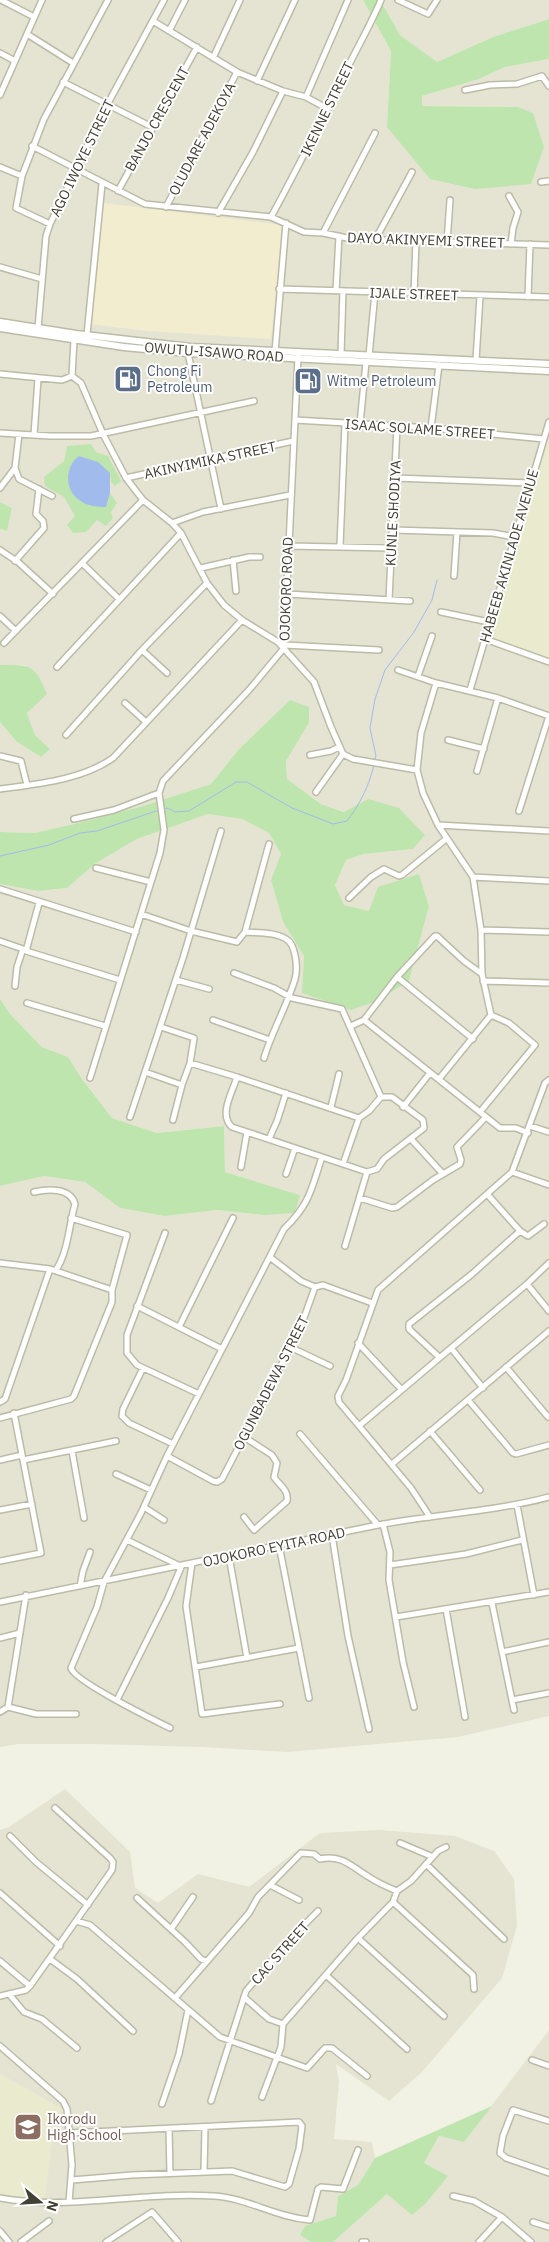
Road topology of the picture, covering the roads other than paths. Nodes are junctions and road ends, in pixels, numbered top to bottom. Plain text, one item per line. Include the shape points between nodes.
1 (1, 0) edge
2 (42, 0) edge
3 (108, 0) edge
4 (164, 0) edge
5 (185, 0) edge
6 (240, 0) edge
7 (295, 0) edge
8 (348, 0) edge
9 (381, 0) edge
10 (398, 0) edge
11 (437, 0) edge
12 (34, 17) junction
13 (153, 21) junction
14 (169, 30) junction
15 (27, 34) junction
16 (197, 46) junction
17 (0, 53) edge
18 (212, 58) junction
19 (15, 61) junction
20 (73, 63) junction
21 (237, 72) junction
22 (257, 80) junction
23 (63, 82) junction
24 (549, 86) edge
25 (465, 90) dead end
26 (282, 91) junction
27 (0, 94) edge
28 (306, 97) junction
29 (107, 105) junction
30 (328, 109) junction
31 (152, 127) junction
32 (375, 133) dead end
33 (32, 146) junction
34 (0, 167) edge
35 (75, 169) junction
36 (412, 172) dead end
37 (22, 176) junction
38 (540, 182) dead end
39 (549, 182) edge
40 (102, 184) junction
41 (118, 192) junction
42 (509, 196) dead end
43 (450, 200) dead end
44 (166, 206) junction
45 (218, 212) junction
46 (270, 217) junction
47 (286, 223) junction
48 (50, 224) junction
49 (323, 233) junction
50 (339, 236) junction
51 (376, 240) junction
52 (416, 241) junction
53 (447, 242) junction
54 (511, 244) junction
55 (530, 244) junction
56 (549, 245) edge
57 (0, 267) edge
58 (42, 279) junction
59 (279, 289) junction
60 (336, 291) junction
61 (343, 291) junction
62 (375, 292) junction
63 (414, 294) junction
64 (480, 296) junction
65 (528, 297) junction
66 (549, 297) edge
67 (0, 322) edge
68 (0, 328) edge
69 (38, 328) junction
70 (87, 335) junction
71 (74, 340) junction
72 (275, 352) junction
73 (188, 353) junction
74 (341, 354) junction
75 (298, 357) junction
76 (367, 359) junction
77 (476, 360) junction
78 (549, 364) edge
79 (439, 365) junction
80 (549, 371) edge
81 (0, 374) edge
82 (72, 376) junction
83 (38, 379) junction
84 (254, 400) dead end
85 (200, 412) junction
86 (295, 420) junction
87 (549, 422) edge
88 (345, 424) junction
89 (360, 424) junction
90 (397, 426) junction
91 (431, 428) junction
92 (0, 433) edge
93 (19, 434) junction
94 (103, 434) junction
95 (34, 435) junction
96 (544, 439) junction
97 (293, 442) junction
98 (212, 461) junction
99 (15, 468) junction
100 (126, 478) junction
101 (395, 478) junction
102 (530, 483) junction
103 (0, 488) edge
104 (39, 489) junction
105 (290, 495) junction
106 (52, 496) dead end
107 (143, 500) junction
108 (221, 509) junction
109 (172, 523) junction
110 (392, 530) junction
111 (457, 532) junction
112 (181, 533) junction
113 (514, 537) junction
114 (288, 546) junction
115 (340, 546) junction
116 (391, 548) junction
117 (0, 550) edge
118 (260, 557) dead end
119 (15, 560) junction
120 (233, 560) junction
121 (83, 564) junction
122 (201, 568) junction
123 (454, 576) dead end
124 (208, 583) junction
125 (236, 591) dead end
126 (53, 594) junction
127 (287, 594) junction
128 (119, 599) junction
129 (389, 600) junction
130 (410, 601) dead end
131 (442, 612) dead end
132 (0, 616) edge
133 (242, 620) junction
134 (489, 622) junction
135 (16, 631) junction
136 (432, 636) dead end
137 (485, 639) junction
138 (4, 644) dead end
139 (285, 647) junction
140 (142, 650) junction
141 (379, 650) dead end
142 (549, 662) edge
143 (57, 667) dead end
144 (398, 670) dead end
145 (167, 673) dead end
146 (418, 676) junction
147 (436, 682) junction
148 (470, 690) junction
149 (498, 698) junction
150 (126, 703) dead end
151 (549, 716) edge
152 (146, 722) junction
153 (66, 735) dead end
154 (448, 740) dead end
155 (339, 747) junction
156 (484, 749) junction
157 (343, 754) junction
158 (310, 755) dead end
159 (0, 756) edge
160 (417, 770) junction
161 (478, 771) dead end
162 (27, 785) junction
163 (0, 789) edge
164 (316, 792) dead end
165 (159, 793) junction
166 (519, 811) dead end
167 (74, 819) dead end
168 (438, 826) junction
169 (221, 831) dead end
170 (549, 831) edge
171 (446, 839) junction
172 (269, 844) dead end
173 (96, 868) dead end
174 (473, 877) junction
175 (549, 881) edge
176 (151, 882) junction
177 (0, 889) edge
178 (348, 898) dead end
179 (39, 903) junction
180 (141, 914) junction
181 (481, 930) junction
182 (191, 931) junction
183 (136, 932) junction
184 (244, 932) junction
185 (549, 932) edge
186 (0, 941) edge
187 (24, 950) junction
188 (234, 973) dead end
189 (482, 974) junction
190 (397, 977) junction
191 (120, 980) junction
192 (176, 980) junction
193 (483, 981) junction
194 (549, 983) edge
195 (15, 986) dead end
196 (209, 989) dead end
197 (288, 996) junction
198 (27, 1003) dead end
199 (491, 1014) junction
200 (213, 1020) dead end
201 (364, 1020) junction
202 (105, 1026) junction
203 (351, 1026) junction
204 (160, 1027) junction
205 (473, 1039) junction
206 (270, 1040) junction
207 (264, 1058) dead end
208 (190, 1063) junction
209 (145, 1072) junction
210 (430, 1073) junction
211 (339, 1074) dead end
212 (237, 1077) junction
213 (90, 1078) dead end
214 (439, 1079) junction
215 (549, 1080) edge
216 (182, 1085) junction
217 (286, 1093) junction
218 (381, 1097) junction
219 (331, 1107) junction
220 (403, 1107) junction
221 (480, 1112) junction
222 (130, 1117) dead end
223 (486, 1117) junction
224 (359, 1118) junction
225 (173, 1120) dead end
226 (530, 1126) junction
227 (247, 1132) junction
228 (528, 1132) junction
229 (549, 1132) edge
230 (269, 1138) junction
231 (411, 1139) junction
232 (295, 1148) junction
233 (322, 1157) junction
234 (343, 1164) junction
235 (240, 1167) dead end
236 (367, 1172) junction
237 (512, 1172) junction
238 (286, 1174) dead end
239 (443, 1174) junction
240 (549, 1185) edge
241 (34, 1192) dead end
242 (488, 1194) junction
243 (360, 1198) junction
244 (71, 1218) junction
245 (234, 1218) dead end
246 (544, 1224) dead end
247 (520, 1231) junction
248 (165, 1233) dead end
249 (345, 1246) dead end
250 (271, 1258) junction
251 (0, 1263) edge
252 (549, 1263) edge
253 (53, 1270) junction
254 (527, 1284) junction
255 (315, 1287) junction
256 (112, 1290) junction
257 (372, 1303) junction
258 (138, 1306) junction
259 (549, 1311) edge
260 (179, 1327) junction
261 (548, 1334) edge
262 (358, 1343) junction
263 (290, 1347) junction
264 (451, 1348) junction
265 (222, 1349) junction
266 (440, 1357) junction
267 (330, 1366) dead end
268 (506, 1367) junction
269 (143, 1368) junction
270 (483, 1388) junction
271 (401, 1390) junction
272 (198, 1394) junction
273 (469, 1400) junction
274 (0, 1402) edge
275 (14, 1413) junction
276 (548, 1417) edge
277 (0, 1418) edge
278 (360, 1425) junction
279 (430, 1431) junction
280 (300, 1434) dead end
281 (244, 1437) junction
282 (116, 1441) dead end
283 (173, 1444) junction
284 (549, 1445) edge
285 (72, 1451) junction
286 (167, 1456) junction
287 (22, 1458) junction
288 (0, 1460) edge
289 (392, 1464) junction
290 (116, 1474) dead end
291 (151, 1490) junction
292 (480, 1490) dead end
293 (549, 1497) edge
294 (32, 1504) junction
295 (517, 1505) junction
296 (144, 1507) junction
297 (0, 1510) edge
298 (430, 1517) junction
299 (84, 1518) dead end
300 (244, 1518) dead end
301 (164, 1520) dead end
302 (381, 1524) junction
303 (332, 1535) junction
304 (126, 1540) junction
305 (522, 1540) junction
306 (279, 1545) junction
307 (90, 1552) dead end
308 (229, 1556) junction
309 (0, 1561) edge
310 (192, 1564) junction
311 (180, 1565) junction
312 (390, 1565) junction
313 (104, 1582) junction
314 (80, 1586) junction
315 (549, 1592) edge
316 (26, 1595) junction
317 (534, 1595) junction
318 (0, 1602) edge
319 (492, 1603) junction
320 (446, 1609) junction
321 (396, 1617) junction
322 (20, 1633) junction
323 (0, 1638) edge
324 (549, 1642) edge
325 (299, 1648) junction
326 (502, 1652) junction
327 (247, 1658) junction
328 (196, 1667) junction
329 (549, 1692) edge
330 (309, 1698) dead end
331 (117, 1700) junction
332 (512, 1700) junction
333 (280, 1704) dead end
334 (8, 1707) junction
335 (414, 1708) dead end
336 (514, 1710) dead end
337 (0, 1712) edge
338 (76, 1714) dead end
339 (465, 1717) dead end
340 (170, 1728) dead end
341 (369, 1729) dead end
342 (55, 1808) dead end
343 (10, 1836) dead end
344 (400, 1843) dead end
345 (446, 1847) dead end
346 (433, 1857) junction
347 (426, 1864) junction
348 (270, 1885) junction
349 (397, 1891) junction
350 (0, 1893) edge
351 (193, 1897) dead end
352 (137, 1898) dead end
353 (299, 1900) dead end
354 (393, 1902) junction
355 (88, 1905) junction
356 (318, 1911) dead end
357 (76, 1921) junction
358 (170, 1929) junction
359 (358, 1938) junction
360 (504, 1939) dead end
361 (60, 1946) junction
362 (50, 1959) junction
363 (0, 1961) edge
364 (206, 1961) junction
365 (326, 1975) junction
366 (30, 1986) junction
367 (474, 1989) dead end
368 (10, 1994) junction
369 (0, 1996) edge
370 (244, 1997) junction
371 (175, 1998) junction
372 (188, 2010) junction
373 (444, 2016) dead end
374 (282, 2024) junction
375 (133, 2031) dead end
376 (228, 2042) junction
377 (0, 2046) edge
378 (77, 2048) dead end
379 (407, 2049) dead end
380 (276, 2057) junction
381 (532, 2060) dead end
382 (549, 2066) edge
383 (367, 2076) dead end
384 (262, 2098) dead end
385 (211, 2101) dead end
386 (162, 2104) dead end
387 (549, 2121) edge
388 (205, 2127) junction
389 (169, 2129) junction
390 (70, 2133) junction
391 (358, 2150) dead end
392 (204, 2172) junction
393 (170, 2173) junction
394 (549, 2173) edge
395 (72, 2180) junction
396 (453, 2196) dead end
397 (0, 2198) edge
398 (69, 2202) junction
399 (502, 2217) junction
400 (49, 2221) dead end
401 (533, 2222) dead end
402 (549, 2227) edge
403 (0, 2231) edge
404 (110, 2241) edge
405 (9, 2242) edge
406 (22, 2242) edge
407 (178, 2242) edge
408 (362, 2242) edge
409 (366, 2242) edge
410 (480, 2242) edge
411 (531, 2242) edge

1 - 12 street
2 - 12 street
3 - 20 street
4 - 13 street, AGO IWOYE STREET
5 - 14 street
6 - 18 street
7 - 22 street
8 - 28 street
9 - 30 street, IKENNE STREET
10 - 11 street via 428,14
12 - 15 street
13 - 14 street
13 - 29 street, AGO IWOYE STREET
14 - 16 street
15 - 19 street
15 - 20 street
16 - 18 street
16 - 31 street, BANJO CRESCENT
17 - 19 street
18 - 21 street
19 - 27 street
20 - 23 street
21 - 22 street
21 - 44 street, OLUDARE ADEKOYA
22 - 26 street
23 - 29 street
23 - 33 street
24 - 25 street via 542,76 517,84
26 - 28 street
26 - 45 street via 253,152
28 - 30 street
29 - 31 street
29 - 35 street, AGO IWOYE STREET
30 - 46 street, IKENNE STREET
31 - 41 street, BANJO CRESCENT
32 - 49 street
33 - 35 street, DAYO AKINYEMI STREET
33 - 37 street
34 - 37 street
35 - 40 street, DAYO AKINYEMI STREET
35 - 48 street, AGO IWOYE STREET
36 - 51 street
37 - 48 street via 16,208
38 - 39 street
40 - 41 street, DAYO AKINYEMI STREET
40 - 70 street
41 - 44 street, DAYO AKINYEMI STREET via 145,204
42 - 54 street via 518,212
43 - 53 street
44 - 45 street, DAYO AKINYEMI STREET
45 - 46 street, DAYO AKINYEMI STREET
46 - 47 street, DAYO AKINYEMI STREET
47 - 49 street, DAYO AKINYEMI STREET via 304,232
47 - 59 street
48 - 58 street, AGO IWOYE STREET
49 - 50 street, DAYO AKINYEMI STREET
50 - 51 street, DAYO AKINYEMI STREET
50 - 60 street
51 - 52 street, DAYO AKINYEMI STREET
52 - 53 street, DAYO AKINYEMI STREET
52 - 63 street
53 - 54 street, DAYO AKINYEMI STREET
54 - 55 street, DAYO AKINYEMI STREET
55 - 56 street, DAYO AKINYEMI STREET
55 - 65 street
57 - 58 street
58 - 69 street, AGO IWOYE STREET
59 - 60 street, IJALE STREET
59 - 72 street
60 - 61 street, IJALE STREET
61 - 62 street, IJALE STREET
61 - 74 street
62 - 63 street, IJALE STREET
62 - 76 street
63 - 64 street, IJALE STREET
64 - 65 street, IJALE STREET
64 - 77 street
65 - 66 street, IJALE STREET
67 - 69 street, OWUTU-ISAWO ROAD
68 - 71 street, OWUTU-ISAWO ROAD
69 - 70 street, OWUTU-ISAWO ROAD
70 - 72 street, OWUTU-ISAWO ROAD via 190,347
71 - 73 street, OWUTU-ISAWO ROAD
71 - 82 street
72 - 74 street, OWUTU-ISAWO ROAD
73 - 75 street, OWUTU-ISAWO ROAD
73 - 85 street
74 - 76 street, OWUTU-ISAWO ROAD
75 - 76 street, OWUTU-ISAWO ROAD
75 - 86 street, OJOKORO ROAD
76 - 77 street, OWUTU-ISAWO ROAD
76 - 79 street, OWUTU-ISAWO ROAD
76 - 89 street
77 - 78 street, OWUTU-ISAWO ROAD
79 - 80 street, OWUTU-ISAWO ROAD
79 - 91 street
81 - 83 street
82 - 83 street via 62,380
82 - 94 street via 82,383
83 - 95 street
84 - 85 street
85 - 94 street
85 - 98 street
86 - 88 street, ISAAC SOLAME STREET
86 - 97 street, OJOKORO ROAD
87 - 96 street, HABEEB AKINLADE AVENUE
88 - 89 street, ISAAC SOLAME STREET
88 - 115 street
89 - 90 street, ISAAC SOLAME STREET
90 - 91 street, ISAAC SOLAME STREET
90 - 101 street, KUNLE SHODIYA
91 - 96 street, ISAAC SOLAME STREET
92 - 93 street
93 - 95 street
93 - 99 street
94 - 95 street
94 - 100 street
96 - 102 street, HABEEB AKINLADE AVENUE
97 - 98 street, AKINYIMIKA STREET
97 - 105 street, OJOKORO ROAD
98 - 100 street, AKINYIMIKA STREET
98 - 108 street
99 - 103 street
99 - 104 street via 19,479
100 - 107 street
101 - 102 street
101 - 110 street, KUNLE SHODIYA
102 - 113 street, HABEEB AKINLADE AVENUE
104 - 106 street
104 - 119 street via 36,514 43,521 44,528
105 - 108 street
105 - 114 street, OJOKORO ROAD
107 - 109 street
107 - 121 street
108 - 109 street
109 - 112 street
110 - 111 street
110 - 116 street, KUNLE SHODIYA
111 - 113 street
111 - 123 street
112 - 122 street
112 - 128 street
113 - 134 street, HABEEB AKINLADE AVENUE
114 - 115 street
114 - 127 street, OJOKORO ROAD
115 - 116 street
116 - 129 street, KUNLE SHODIYA
117 - 119 street
118 - 120 street
119 - 126 street
120 - 122 street
120 - 125 street
121 - 126 street
121 - 128 street
122 - 124 street
124 - 133 street via 224,605
124 - 140 street
126 - 135 street
127 - 129 street
127 - 139 street, OJOKORO ROAD
128 - 143 street
129 - 130 street
131 - 134 street
132 - 135 street
133 - 139 street
133 - 152 street
134 - 137 street, HABEEB AKINLADE AVENUE
135 - 138 street
136 - 146 street
137 - 142 street
137 - 148 street, HABEEB AKINLADE AVENUE
139 - 141 street
139 - 155 street via 314,682
139 - 165 street, OJOKORO ROAD via 163,781
140 - 145 street
140 - 153 street
144 - 146 street
146 - 147 street
147 - 148 street
147 - 160 street via 421,733
148 - 149 street
149 - 151 street
149 - 156 street
150 - 152 street
151 - 166 street
152 - 162 street via 104,765 68,777
154 - 156 street
155 - 157 street
155 - 158 street
156 - 161 street
157 - 160 street via 353,759
157 - 164 street
159 - 162 street via 21,761
160 - 168 street
162 - 163 street
165 - 167 street via 114,810
165 - 176 street via 164,815 162,843
168 - 170 street
168 - 171 street
169 - 182 street
171 - 174 street
171 - 178 street via 402,875 384,868
172 - 184 street
173 - 176 street
174 - 175 street
174 - 181 street
176 - 180 street
177 - 179 street
179 - 183 street
179 - 187 street
180 - 182 street
180 - 183 street
181 - 185 street
181 - 189 street
182 - 184 street via 234,943
182 - 192 street
183 - 191 street
184 - 197 street via 280,936 290,942 296,978
186 - 187 street
187 - 191 street
187 - 195 street
188 - 197 street
189 - 190 street via 437,936
189 - 193 street
190 - 201 street
190 - 205 street
191 - 202 street
192 - 196 street
192 - 204 street
193 - 194 street
193 - 199 street
197 - 203 street via 338,1006
197 - 206 street
198 - 202 street
199 - 205 street
199 - 221 street via 509,1023 535,1045
200 - 206 street
201 - 203 street
201 - 210 street
202 - 213 street
203 - 218 street
204 - 208 street via 192,1036
204 - 209 street
205 - 214 street
206 - 207 street
208 - 212 street
208 - 216 street
209 - 216 street
209 - 222 street
210 - 214 street
210 - 220 street
211 - 219 street
212 - 217 street
212 - 227 street via 225,1113 226,1120
214 - 221 street
215 - 226 street via 544,1083
216 - 225 street
217 - 219 street
217 - 230 street
218 - 220 street via 392,1097
218 - 224 street
219 - 224 street
220 - 231 street via 425,1124
221 - 223 street
223 - 228 street via 500,1128
223 - 239 street via 457,1147 460,1164
224 - 234 street
226 - 228 street
226 - 229 street
227 - 230 street
227 - 235 street
228 - 237 street
230 - 232 street
231 - 236 street via 376,1169
231 - 239 street
232 - 233 street
232 - 238 street
233 - 234 street
233 - 250 street via 308,1200 284,1229
234 - 236 street
236 - 243 street
237 - 240 street
237 - 242 street
239 - 243 street via 397,1207
241 - 244 street via 51,1189 70,1196 75,1204
242 - 247 street
242 - 257 street via 386,1281
243 - 249 street
244 - 253 street via 61,1261
244 - 256 street via 127,1235
245 - 260 street
246 - 247 street via 528,1236
247 - 266 street via 409,1324 409,1329
248 - 258 street
250 - 255 street via 301,1281
250 - 265 street
251 - 253 street
252 - 254 street
253 - 256 street
253 - 274 street via 5,1399
254 - 259 street
254 - 264 street
255 - 257 street via 323,1285
255 - 263 street, OGUNBADEWA STREET
256 - 275 street via 112,1302 74,1396
257 - 262 street
258 - 260 street
258 - 269 street via 126,1347 128,1356
260 - 265 street
261 - 268 street
262 - 271 street
262 - 278 street via 338,1396 339,1402
263 - 267 street
263 - 281 street, OGUNBADEWA STREET
264 - 266 street
264 - 270 street
265 - 272 street
266 - 271 street
268 - 270 street
268 - 276 street
269 - 272 street
269 - 283 street via 122,1416 129,1423
270 - 273 street
271 - 278 street
272 - 283 street
273 - 279 street
273 - 284 street via 512,1453
275 - 277 street
275 - 287 street
278 - 289 street
279 - 289 street
279 - 292 street
280 - 302 street
281 - 286 street, OGUNBADEWA STREET via 217,1482
281 - 300 street via 276,1460 274,1477 288,1497 254,1530
282 - 285 street
283 - 286 street
285 - 287 street
285 - 299 street
286 - 291 street
287 - 288 street
287 - 294 street
289 - 298 street
290 - 291 street
291 - 296 street
293 - 295 street, OJOKORO EYITA ROAD
294 - 297 street
294 - 309 street via 41,1552
295 - 298 street, OJOKORO EYITA ROAD
295 - 305 street
296 - 301 street
296 - 304 street
298 - 302 street, OJOKORO EYITA ROAD
302 - 303 street, OJOKORO EYITA ROAD
302 - 312 street via 390,1552
303 - 306 street, OJOKORO EYITA ROAD
303 - 341 street via 348,1636
304 - 311 street
304 - 313 street
305 - 312 street via 466,1554
305 - 317 street
306 - 308 street, OJOKORO EYITA ROAD
306 - 325 street
307 - 314 street
308 - 310 street, OJOKORO EYITA ROAD
308 - 327 street
310 - 311 street, OJOKORO EYITA ROAD
310 - 328 street via 186,1606
311 - 313 street, OJOKORO EYITA ROAD
311 - 331 street via 168,1598
312 - 321 street via 389,1580
313 - 314 street, OJOKORO EYITA ROAD
313 - 331 street via 71,1668 72,1673
314 - 316 street, OJOKORO EYITA ROAD
315 - 317 street
316 - 318 street, OJOKORO EYITA ROAD
316 - 322 street
317 - 319 street
319 - 320 street
319 - 326 street
320 - 321 street
320 - 339 street
321 - 335 street
322 - 323 street
322 - 334 street
324 - 326 street
325 - 327 street
325 - 330 street
326 - 332 street
327 - 328 street
328 - 333 street via 203,1715
329 - 332 street
331 - 340 street
332 - 336 street
334 - 337 street
334 - 338 street via 36,1714
342 - 355 street via 113,1862 109,1876
343 - 355 street
344 - 346 street
345 - 346 street
346 - 347 street
347 - 349 street via 411,1882
347 - 360 street
348 - 349 street via 304,1852 320,1858 329,1856 346,1861 375,1881
348 - 353 street
348 - 364 street
349 - 354 street
350 - 361 street
351 - 358 street
352 - 358 street
354 - 359 street
354 - 367 street via 473,1975
355 - 357 street
356 - 370 street, CAC STREET via 250,1986
357 - 361 street
357 - 371 street via 90,1925
358 - 364 street
359 - 365 street
359 - 373 street
361 - 362 street
362 - 366 street
362 - 375 street
363 - 366 street
364 - 371 street
365 - 374 street
365 - 379 street
366 - 368 street
368 - 369 street
368 - 378 street via 24,2012 38,2017
370 - 374 street via 269,2018
370 - 376 street, CAC STREET
371 - 372 street
372 - 376 street
372 - 386 street via 179,2054
374 - 380 street via 283,2036
376 - 380 street
376 - 385 street, CAC STREET
377 - 390 street via 63,2101
380 - 383 street via 307,2068 325,2048 332,2048
380 - 384 street
381 - 382 street
387 - 394 street via 513,2110 500,2153
388 - 389 street
388 - 392 street
388 - 392 street via 299,2122 302,2126 288,2186 241,2173
389 - 390 street
389 - 393 street
390 - 395 street
391 - 398 street via 343,2189 318,2189 310,2220 268,2211 237,2199 213,2196
392 - 393 street
393 - 395 street
395 - 398 street
396 - 399 street via 481,2204
397 - 398 street via 40,2204
399 - 410 street
399 - 411 street
400 - 406 street
401 - 402 street
403 - 405 street
404 - 407 street via 152,2212
408 - 409 street

